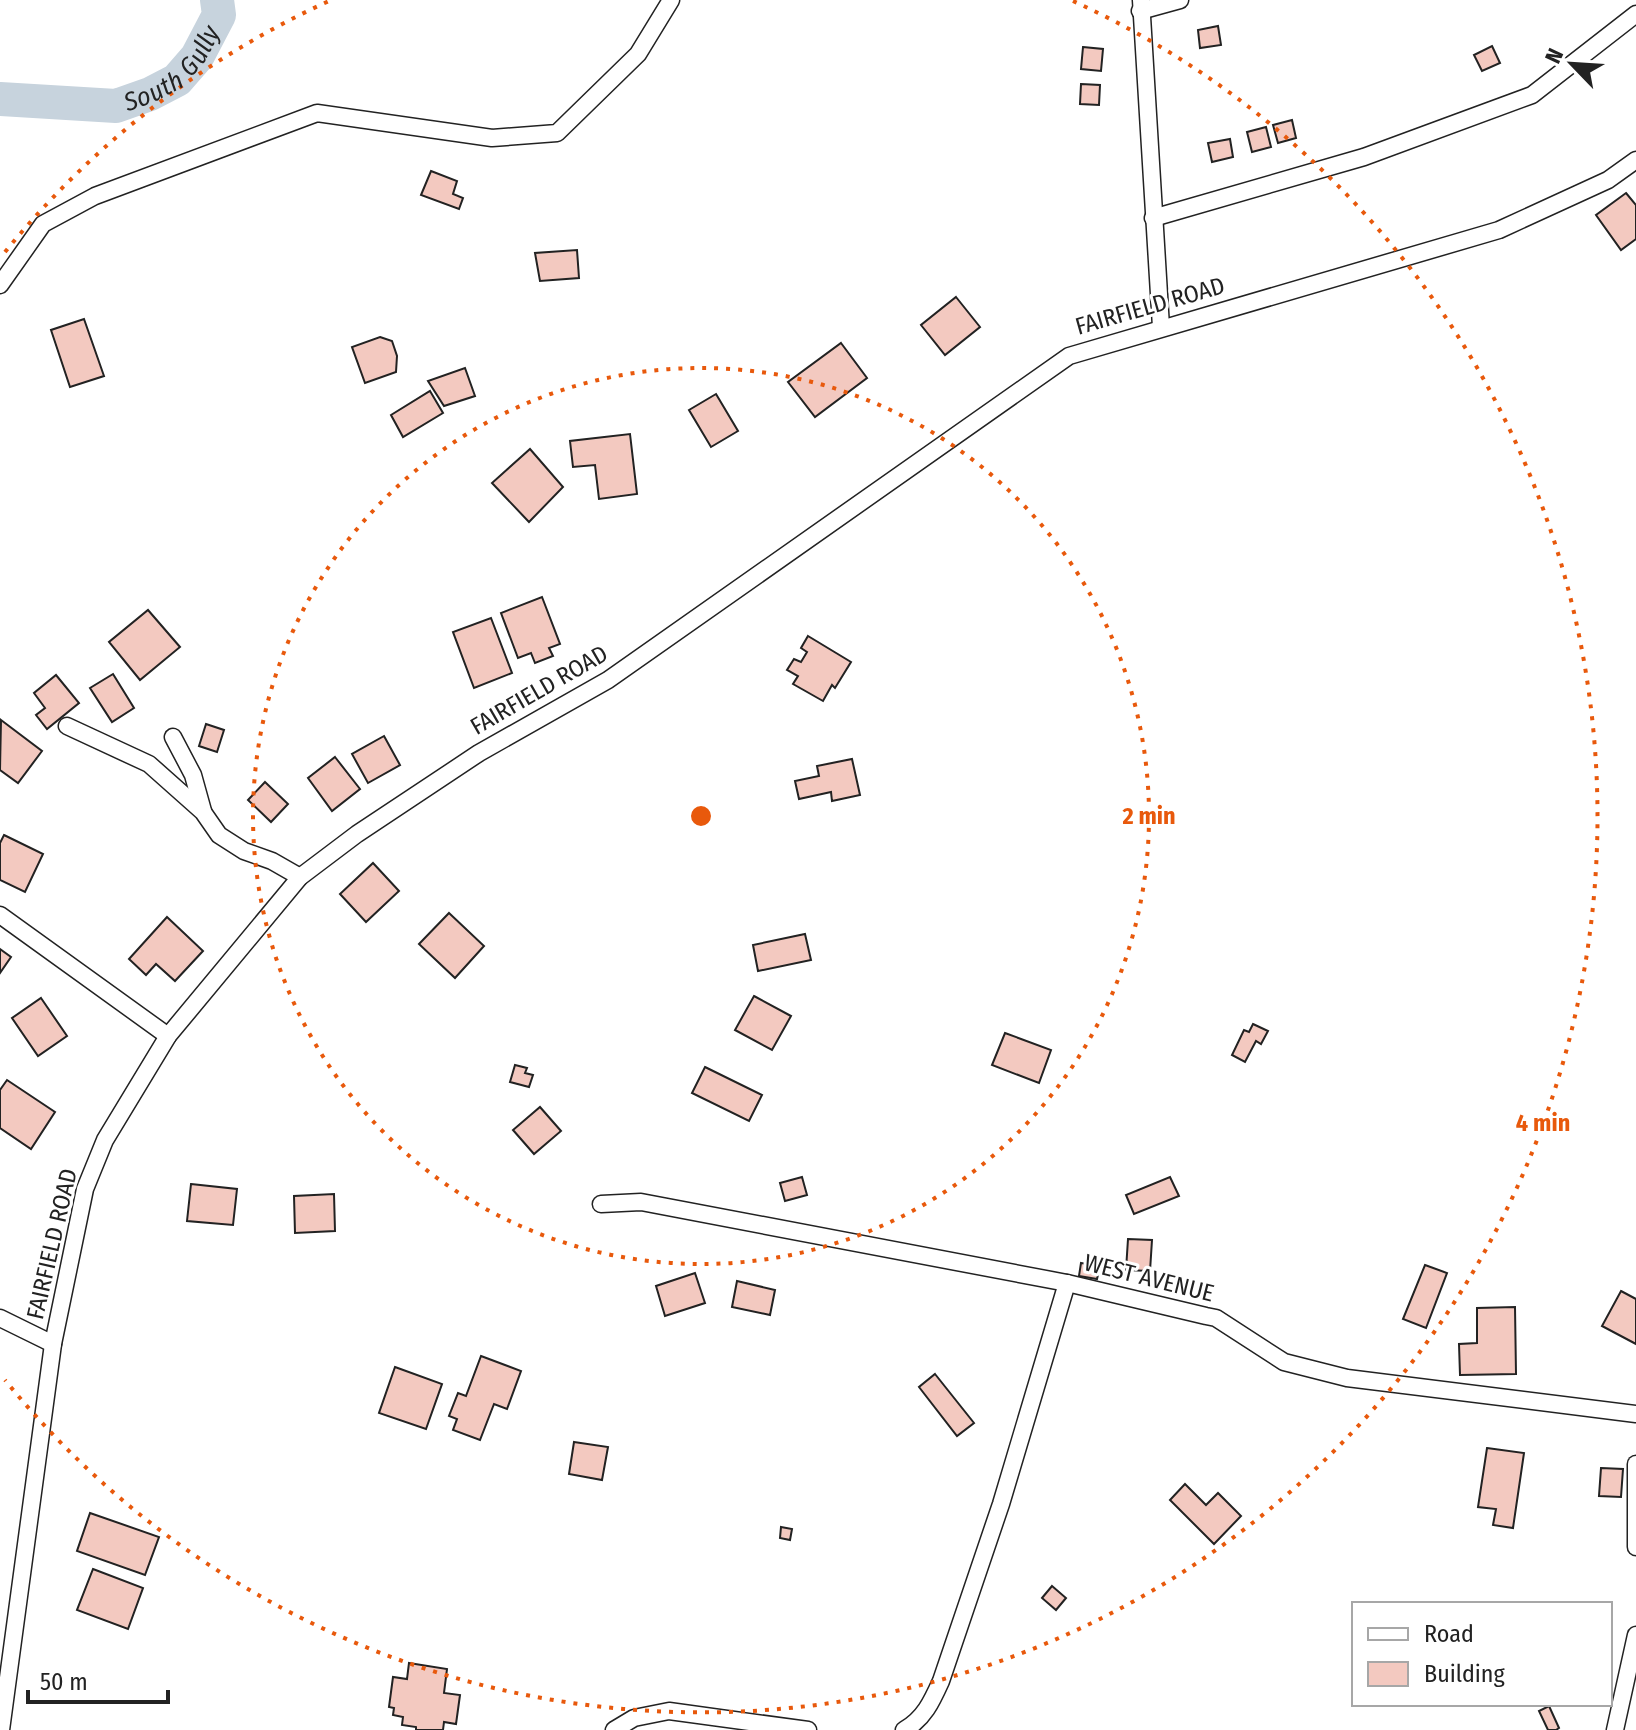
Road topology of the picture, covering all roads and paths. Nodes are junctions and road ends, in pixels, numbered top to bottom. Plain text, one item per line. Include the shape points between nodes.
1 (671, 0) edge
2 (1180, 0) edge
3 (1140, 6) edge
4 (1636, 14) edge
5 (1636, 160) edge
6 (1153, 218) junction
7 (0, 285) edge
8 (1161, 327) junction
9 (67, 726) dead end
10 (173, 737) dead end
11 (203, 812) junction
12 (300, 877) junction
13 (0, 915) edge
14 (168, 1036) junction
15 (601, 1204) dead end
16 (1067, 1283) junction
17 (0, 1318) edge
18 (53, 1344) junction
19 (1636, 1414) edge
20 (1636, 1464) edge
21 (1636, 1547) edge
22 (1636, 1635) edge
23 (1, 1730) edge
24 (614, 1730) edge
25 (808, 1730) edge
26 (904, 1730) edge
27 (1615, 1730) edge

1 - 7 street via 638,54 557,133 492,138 317,113 95,196 43,224
2 - 3 street
3 - 6 street
4 - 6 street via 1532,95 1364,157
5 - 8 street, FAIRFIELD ROAD via 1608,180 1499,230
6 - 8 street
8 - 12 street, FAIRFIELD ROAD via 1069,356 608,680 479,753
9 - 11 street via 149,764
10 - 11 street via 193,775
11 - 12 street via 219,835
12 - 14 street, FAIRFIELD ROAD
13 - 14 street
14 - 18 street, FAIRFIELD ROAD via 105,1140 85,1189
15 - 16 street, WEST AVENUE via 641,1202
16 - 19 street, WEST AVENUE via 1216,1318 1284,1362 1347,1378
16 - 26 street via 941,1681 929,1708
17 - 18 street
18 - 23 street, FAIRFIELD ROAD
20 - 21 street
22 - 27 street
24 - 25 street via 634,1718 669,1711

